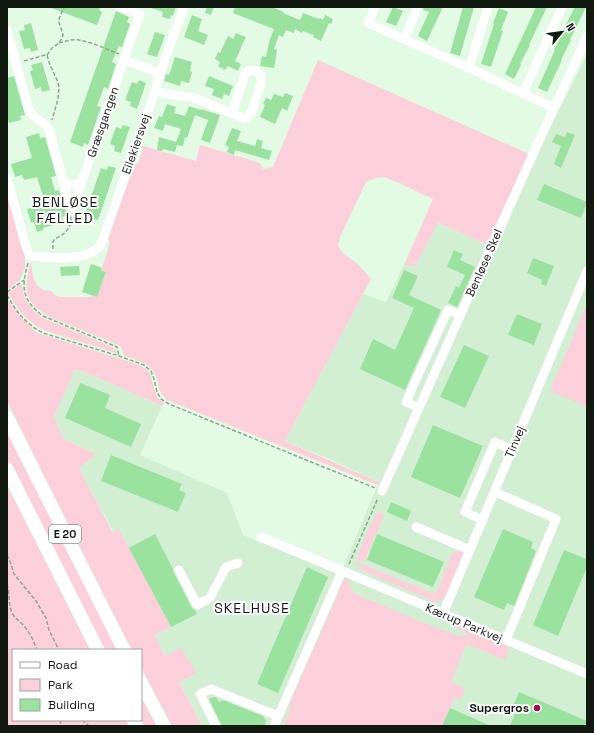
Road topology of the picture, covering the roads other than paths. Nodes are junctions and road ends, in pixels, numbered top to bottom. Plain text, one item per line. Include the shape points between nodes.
1 (120, 7) edge
2 (184, 7) edge
3 (376, 7) edge
4 (418, 7) edge
5 (488, 7) edge
6 (562, 7) edge
7 (7, 30) edge
8 (587, 36) edge
9 (404, 39) junction
10 (125, 58) junction
11 (469, 68) junction
12 (160, 73) junction
13 (155, 91) junction
14 (523, 93) junction
15 (554, 108) junction
16 (232, 114) junction
17 (7, 178) edge
18 (64, 184) junction
19 (81, 184) junction
20 (587, 271) edge
21 (460, 316) junction
22 (419, 408) junction
23 (7, 418) edge
24 (512, 450) junction
25 (7, 469) edge
26 (382, 491) road end
27 (495, 492) junction
28 (483, 520) junction
29 (416, 527) dead end
30 (261, 537) dead end
31 (470, 550) junction
32 (238, 563) dead end
33 (178, 570) dead end
34 (344, 571) junction
35 (443, 614) junction
36 (506, 640) junction
37 (97, 649) edge
38 (123, 649) edge
39 (587, 674) edge
40 (142, 685) edge
41 (278, 716) junction
42 (164, 726) edge
43 (216, 726) edge
44 (274, 726) edge

1 - 10 street, Græsgangen via 140,14
2 - 12 street, Eilekiersvej
3 - 9 street via 368,23
4 - 9 street
5 - 11 street
6 - 14 street
7 - 18 street via 31,114 48,127
8 - 15 street, Benløse Skel
9 - 11 street
10 - 12 street
10 - 19 street, Græsgangen
11 - 14 street
12 - 13 street, Eilekiersvej
13 - 16 street via 195,98
13 - 17 street, Eilekiersvej via 104,237 100,246 92,252 82,256 30,256
14 - 15 street
15 - 21 street, Benløse Skel
16 - 16 street via 243,118 250,114 262,80 256,71 250,70 245,74
18 - 19 street
18 - 19 street, Græsgangen via 72,207
20 - 24 street, Tinvej
21 - 22 street, Benløse Skel
21 - 22 street via 448,310 406,402
22 - 26 street, Benløse Skel
23 - 38 highway, E 20
24 - 27 street, Tinvej
24 - 28 street via 495,442 465,512
25 - 37 highway, E 20
27 - 28 street, Tinvej
27 - 36 street via 556,519
28 - 31 street, Tinvej
29 - 31 street
30 - 34 street, Kærup Parkvej
31 - 35 street, Tinvej
32 - 33 street via 226,567 210,598 197,605
34 - 35 street, Kærup Parkvej
34 - 41 street
35 - 36 street, Kærup Parkvej
36 - 39 street, Kærup Parkvej
40 - 42 highway
41 - 43 street via 211,689 200,694
41 - 44 street

